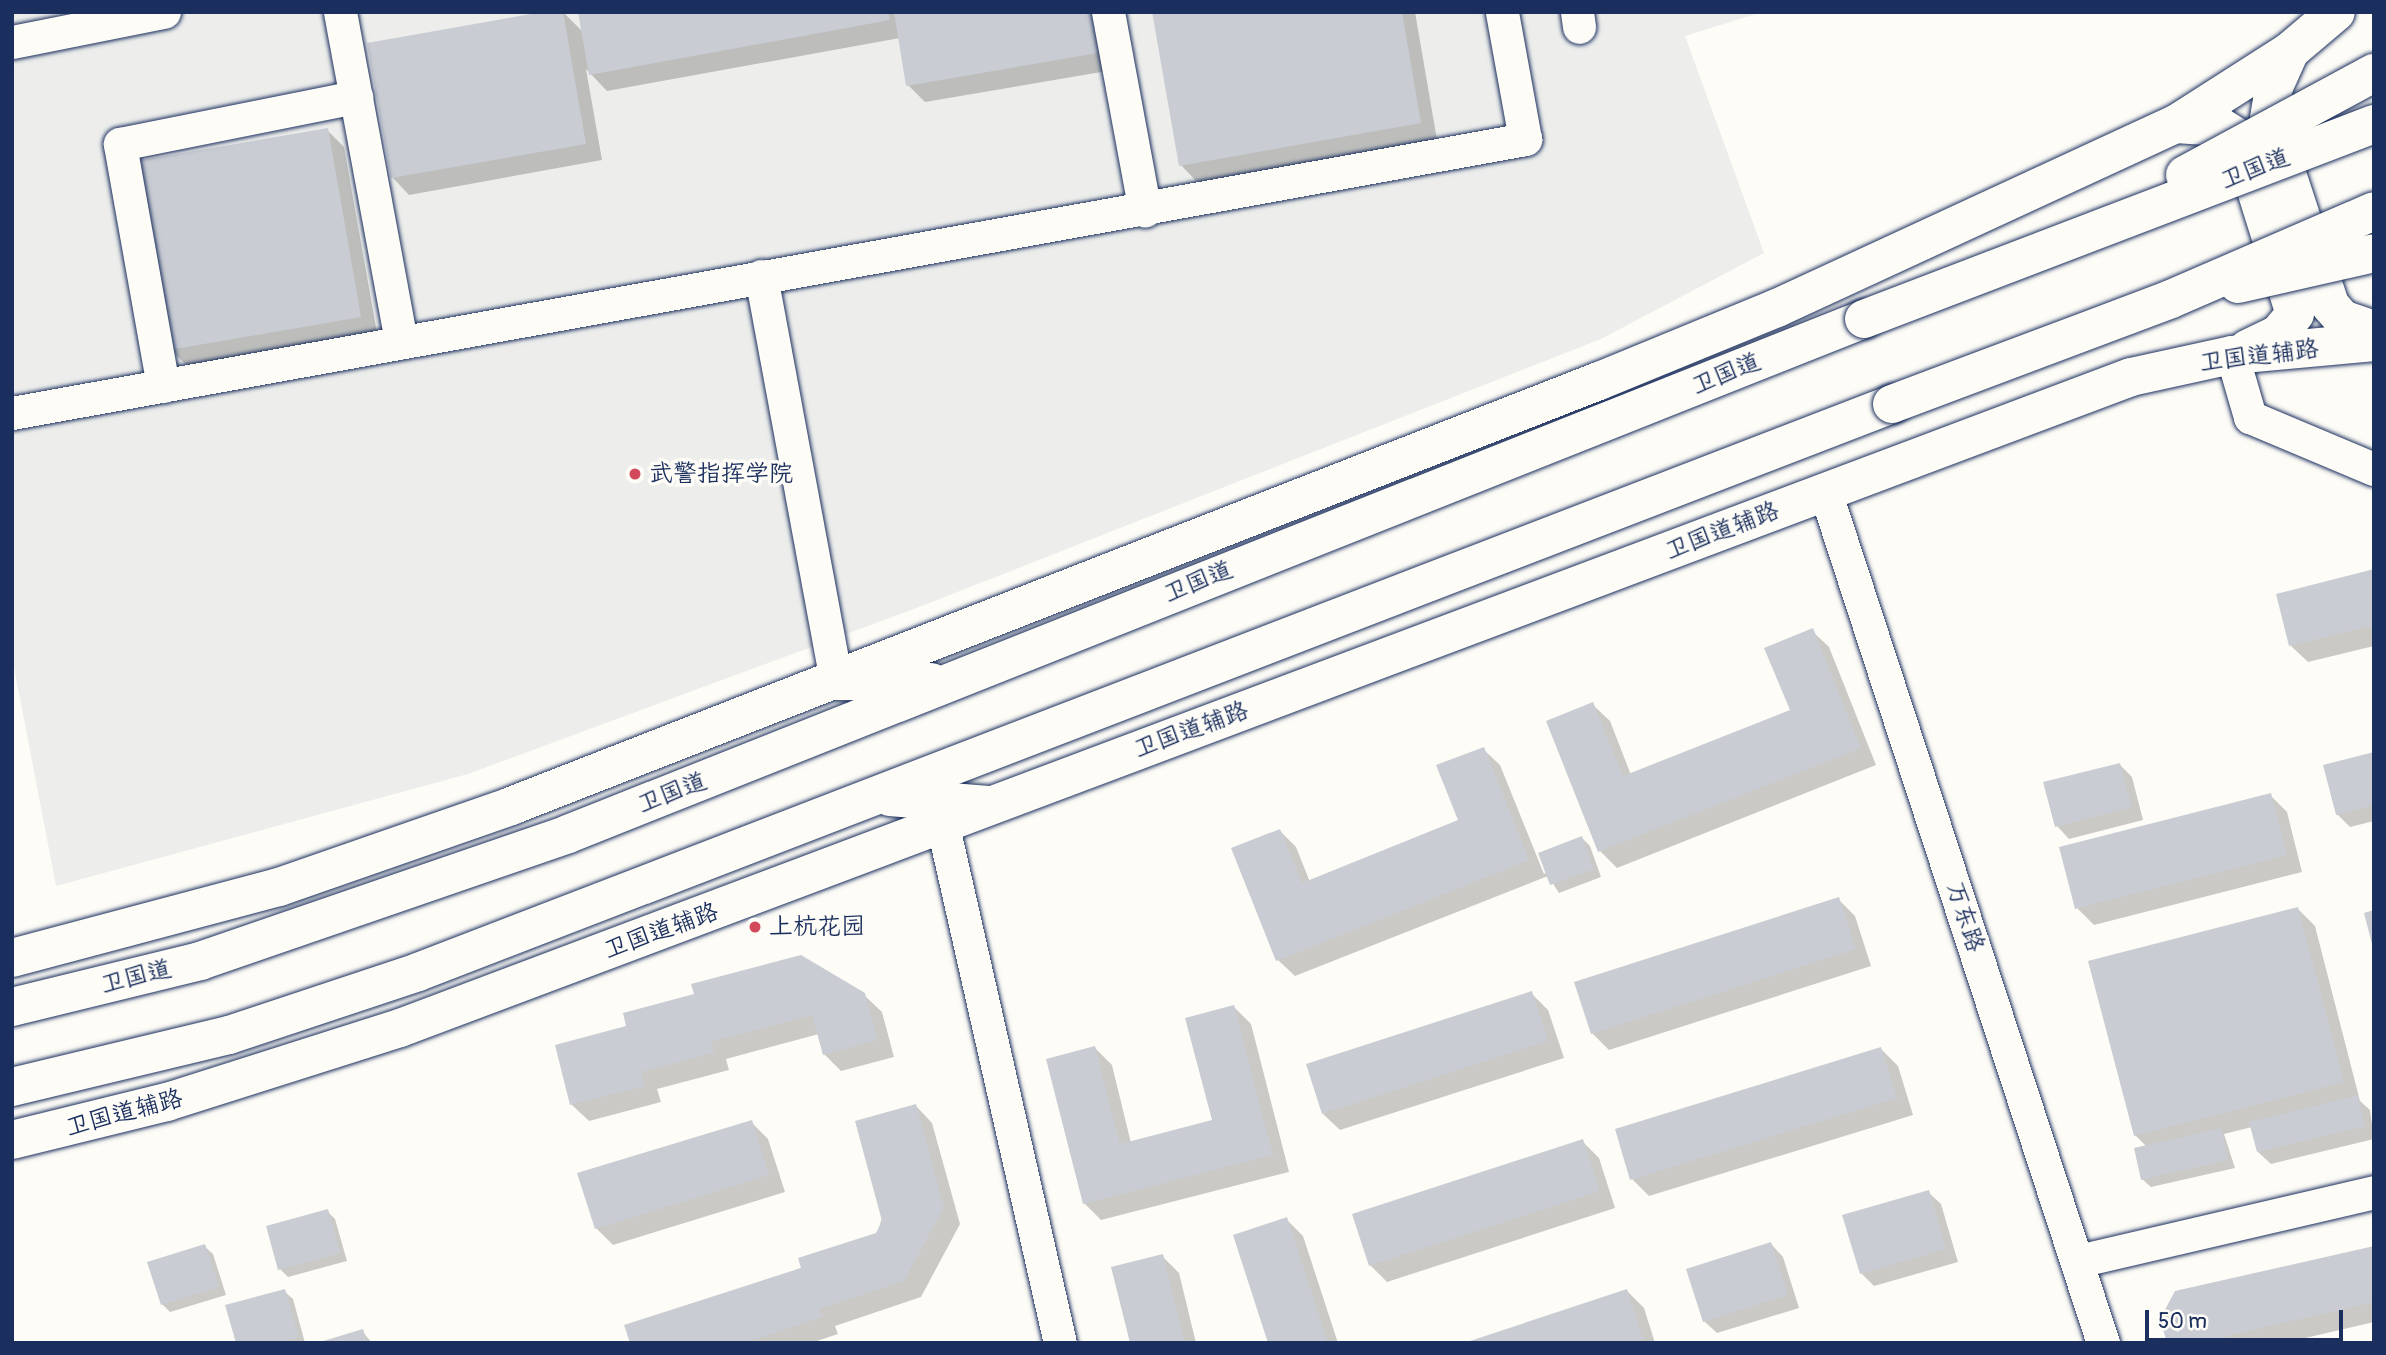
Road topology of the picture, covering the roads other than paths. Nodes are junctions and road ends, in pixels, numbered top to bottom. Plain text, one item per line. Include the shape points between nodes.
1 (164, 12) edge
2 (340, 12) edge
3 (1108, 12) edge
4 (1502, 12) edge
5 (2336, 12) edge
6 (12, 42) edge
7 (2290, 51) junction
8 (2374, 73) edge
9 (356, 97) junction
10 (2176, 124) junction
11 (2374, 124) edge
12 (1145, 211) junction
13 (2374, 211) edge
14 (2049, 248) junction
15 (2374, 253) edge
16 (761, 276) junction
17 (2171, 299) junction
18 (2374, 330) edge
19 (401, 342) junction
20 (2374, 342) edge
21 (2232, 355) junction
22 (163, 386) junction
23 (12, 413) edge
24 (2374, 469) edge
25 (1825, 491) junction
26 (836, 681) junction
27 (947, 682) junction
28 (780, 750) junction
29 (880, 796) junction
30 (988, 805) junction
31 (942, 822) junction
32 (485, 948) junction
33 (12, 958) edge
34 (12, 1007) edge
35 (400, 1028) junction
36 (12, 1087) edge
37 (12, 1140) edge
38 (2374, 1192) edge
39 (2078, 1261) junction
40 (1060, 1343) edge
41 (2103, 1343) edge

1 - 6 street
2 - 9 street
3 - 12 street
4 - 12 street via 1525,139
5 - 7 main road
7 - 10 main road
7 - 18 main road via 2274,87 2269,119 2330,305 2342,319
8 - 14 main road, bridge
9 - 19 street
9 - 22 street via 120,144
10 - 21 main road via 2221,127 2240,139 2295,314 2278,334
10 - 26 main road via 1688,345
11 - 14 main road, 卫国道, bridge
12 - 16 street
13 - 17 main road, bridge
14 - 27 main road, 卫国道, bridge
15 - 17 main road, bridge
16 - 19 street
16 - 26 street
17 - 29 main road, bridge
19 - 22 street
20 - 21 main road, 卫国道辅路
21 - 24 street via 2250,417
21 - 25 main road, 卫国道辅路 via 2131,377
22 - 23 street
25 - 30 main road, 卫国道辅路
25 - 39 street, 万东路
26 - 27 main road
26 - 28 main road
26 - 33 main road via 511,806 279,887
27 - 28 main road, 卫国道
28 - 34 main road, 卫国道 via 568,834 201,961
29 - 30 main road
29 - 32 main road
30 - 31 main road, 卫国道辅路
31 - 35 main road, 卫国道辅路
31 - 40 street
32 - 35 main road
32 - 36 main road via 229,1035
35 - 37 main road, 卫国道辅路 via 167,1102
38 - 39 street
39 - 41 street, 万东路

